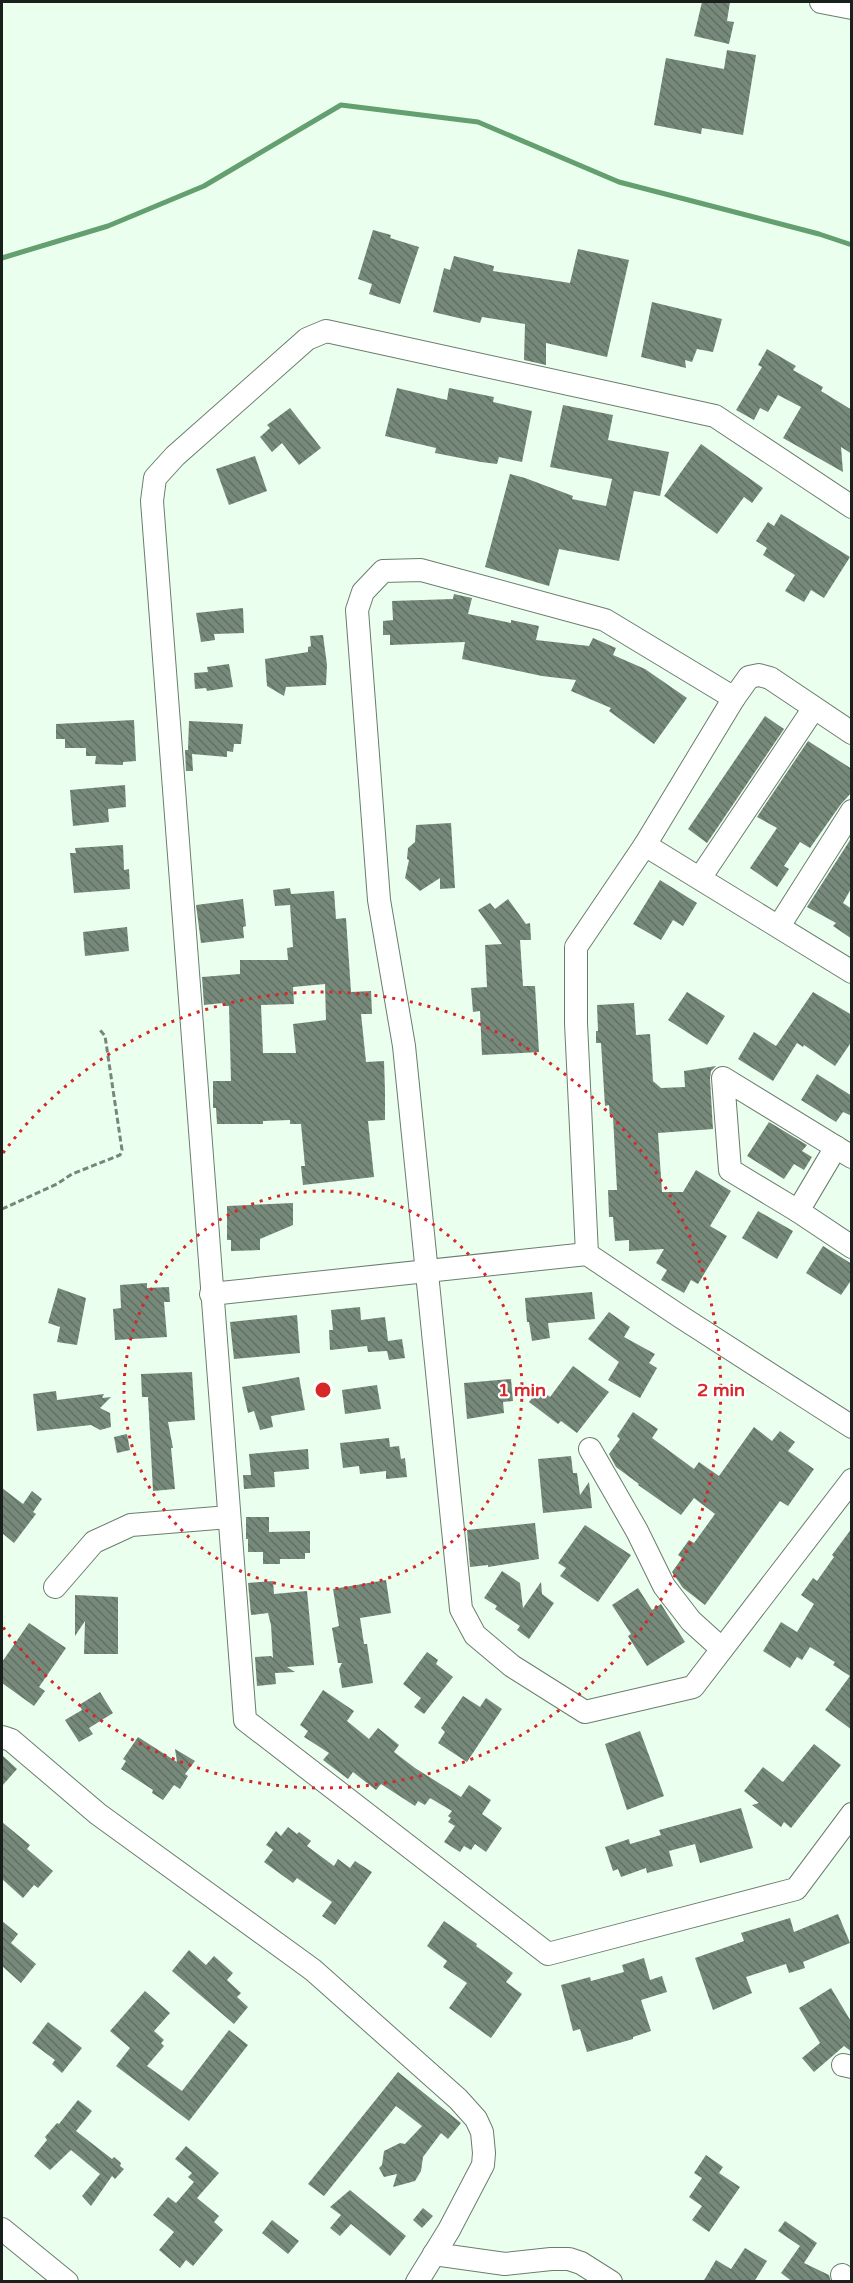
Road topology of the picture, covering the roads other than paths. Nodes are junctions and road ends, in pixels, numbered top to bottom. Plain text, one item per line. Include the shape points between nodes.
1 (821, 2) edge
2 (852, 8) edge
3 (852, 507) edge
4 (734, 698) junction
5 (814, 708) junction
6 (852, 734) edge
7 (852, 811) edge
8 (645, 845) junction
9 (700, 878) junction
10 (779, 926) junction
11 (852, 972) edge
12 (844, 1152) edge
13 (798, 1211) junction
14 (852, 1247) edge
15 (587, 1254) junction
16 (428, 1270) junction
17 (211, 1294) junction
18 (852, 1427) edge
19 (590, 1449) dead end
20 (852, 1480) edge
21 (229, 1517) junction
22 (55, 1587) dead end
23 (722, 1649) junction
24 (6, 1738) edge
25 (852, 1814) edge
26 (2, 2229) edge
27 (434, 2254) junction
28 (67, 2282) edge
29 (417, 2282) edge
30 (611, 2282) edge

1 - 2 street
3 - 17 street via 715,416 327,331 307,339 155,478 152,501
4 - 5 street via 749,677 759,675 770,678
4 - 8 street
4 - 16 street via 605,620 421,570 383,571 363,592 357,610 379,900 404,1046
5 - 6 street
5 - 9 street
7 - 10 street
8 - 9 street
8 - 15 street via 576,947
9 - 10 street
10 - 11 street
12 - 13 street
12 - 13 street via 723,1078 730,1170
13 - 14 street
15 - 16 street
15 - 18 street
16 - 17 street
16 - 23 street via 461,1609 476,1635 512,1666 585,1712 693,1687
17 - 21 street
19 - 23 street via 664,1586 691,1621
20 - 23 street
21 - 22 street via 131,1525 94,1542
21 - 25 street via 245,1720 548,1954 796,1889
24 - 27 street via 98,1814 313,1970 471,2114 482,2132 483,2165
26 - 28 street
27 - 29 street
27 - 30 street via 505,2264 569,2259 581,2262

